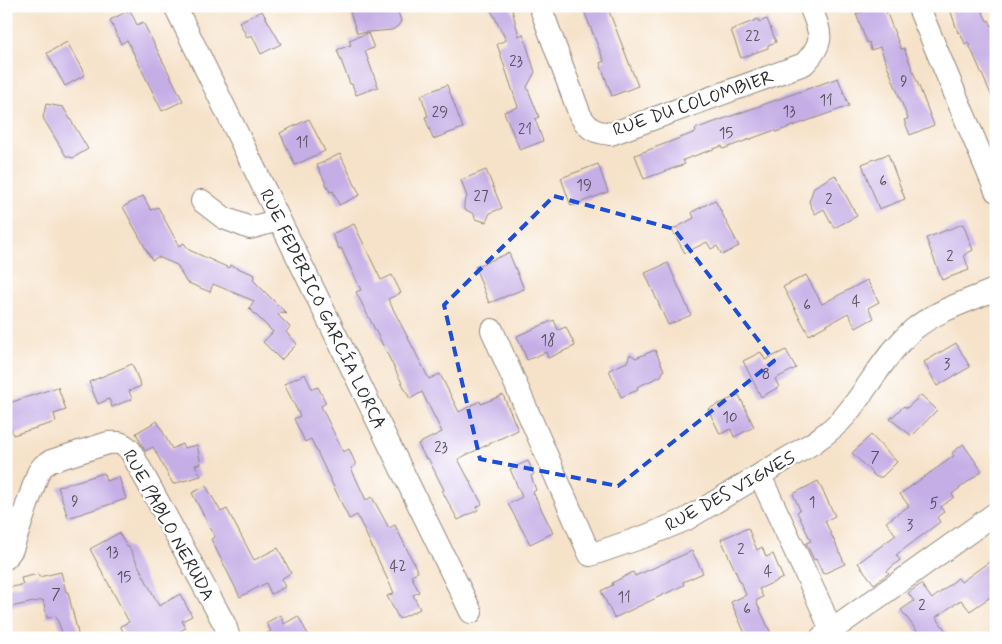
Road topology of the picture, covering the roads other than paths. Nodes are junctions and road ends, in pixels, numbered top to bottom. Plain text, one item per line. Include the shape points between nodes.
1 (175, 6) edge
2 (540, 6) edge
3 (810, 6) edge
4 (918, 6) edge
5 (996, 191) edge
6 (202, 201) dead end
7 (279, 220) junction
8 (996, 289) edge
9 (492, 330) dead end
10 (760, 476) junction
11 (996, 513) edge
12 (6, 558) edge
13 (471, 612) dead end
14 (828, 636) edge
15 (228, 638) edge

1 - 7 street, RUE FEDERICO GARCÍA LORCA
2 - 3 street, RUE DU COLOMBIER via 580,115 587,127 611,134 804,64 816,52 820,40
4 - 5 street
6 - 7 street via 224,218 250,228
7 - 13 street, RUE FEDERICO GARCÍA LORCA
8 - 10 street, RUE DES VIGNES via 915,328 895,347 845,416 831,430
9 - 10 street, RUE DES VIGNES via 590,555 686,520
10 - 14 street via 820,604
11 - 14 street
12 - 15 street, RUE PABLO NERUDA via 43,466 118,442 130,450 225,625

